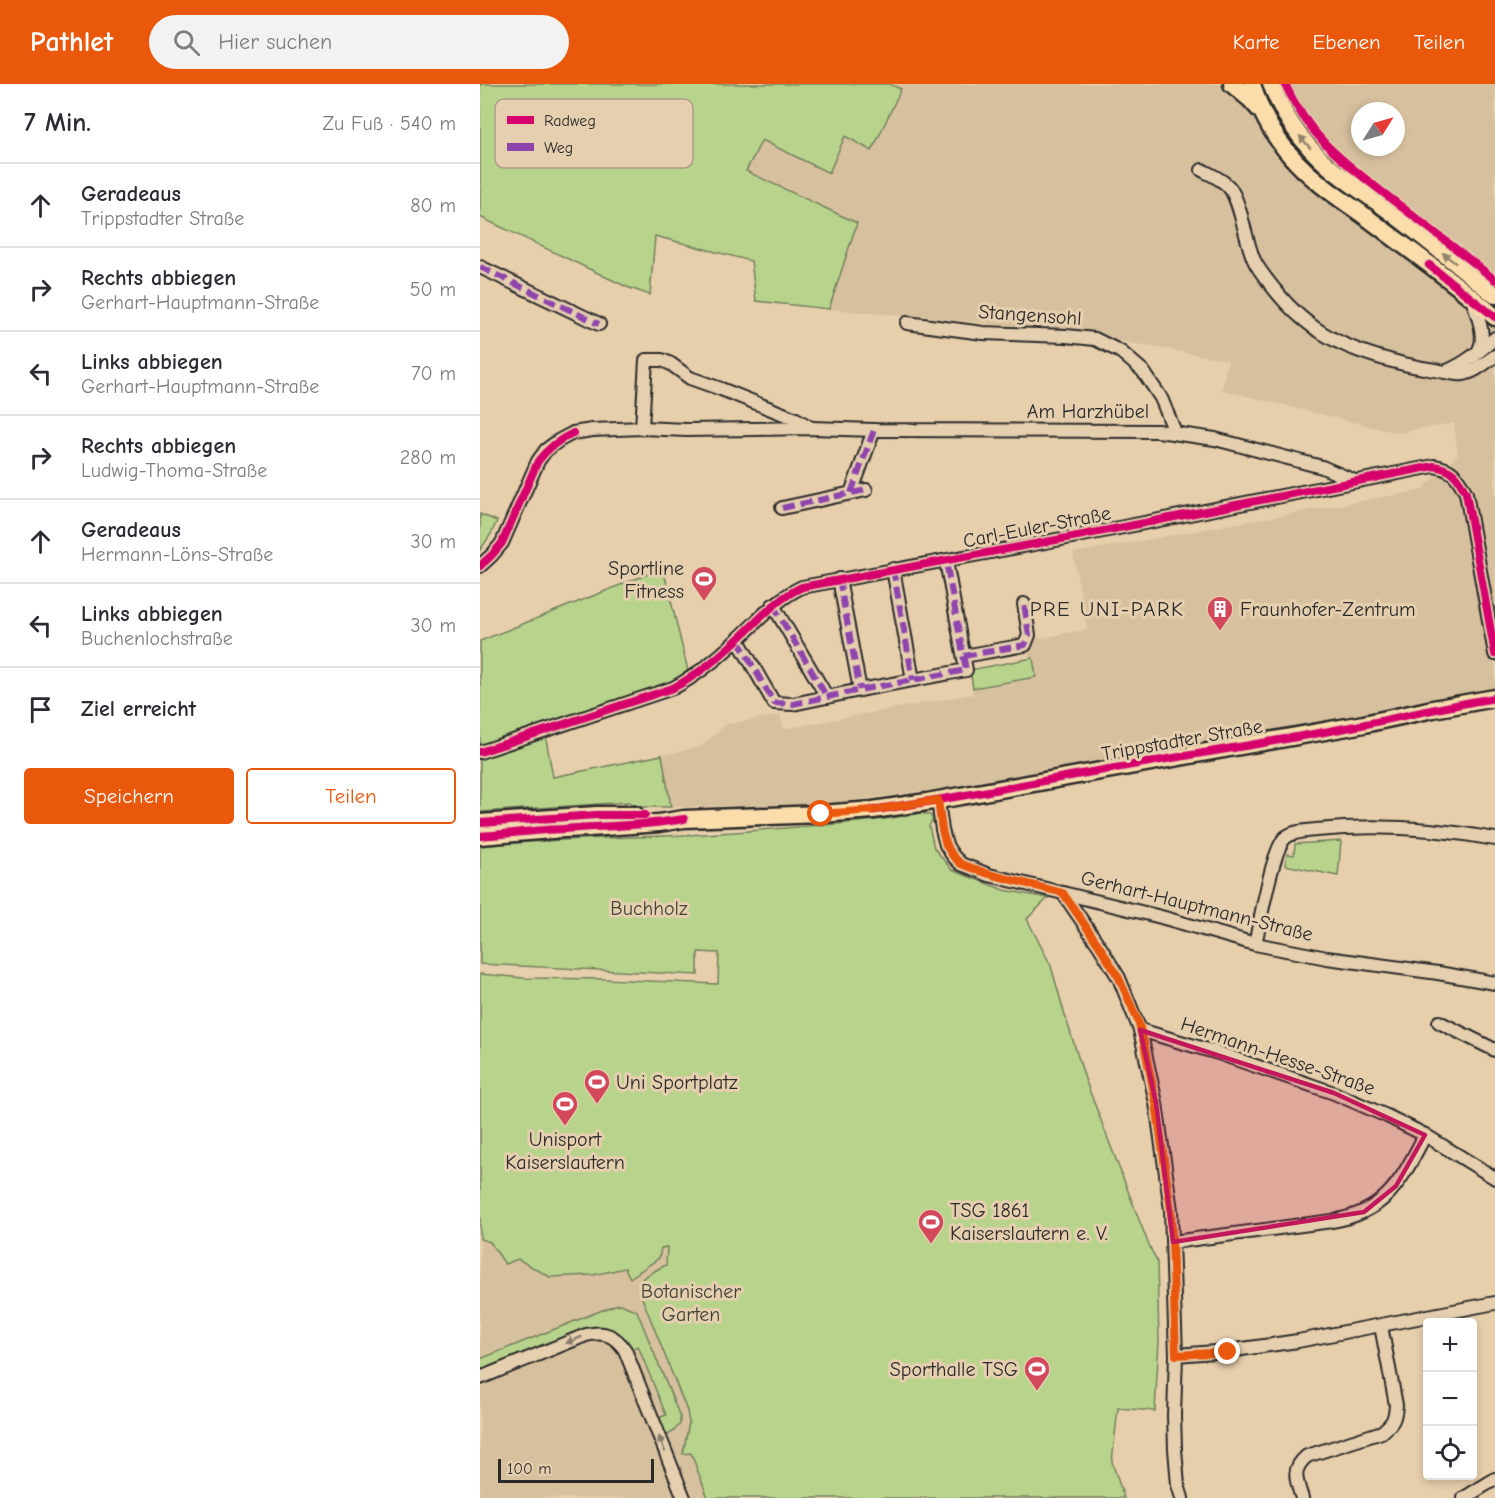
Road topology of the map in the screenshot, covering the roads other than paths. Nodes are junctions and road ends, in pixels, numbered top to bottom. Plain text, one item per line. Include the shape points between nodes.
1 (1232, 84) edge
2 (1252, 84) edge
3 (1262, 84) edge
4 (1273, 90) edge
5 (1262, 112) junction
6 (1202, 170) dead end
7 (480, 267) edge
8 (1495, 295) edge
9 (1472, 298) junction
10 (1495, 316) edge
11 (907, 323) dead end
12 (599, 324) dead end
13 (1495, 338) edge
14 (1473, 357) junction
15 (1495, 357) edge
16 (1444, 372) junction
17 (642, 428) junction
18 (812, 428) junction
19 (874, 430) junction
20 (1175, 432) junction
21 (1356, 481) junction
22 (866, 490) dead end
23 (851, 493) junction
24 (782, 508) dead end
25 (946, 561) junction
26 (480, 566) edge
27 (893, 569) junction
28 (839, 579) junction
29 (1024, 604) dead end
30 (773, 605) junction
31 (738, 640) junction
32 (1495, 654) edge
33 (964, 656) junction
34 (913, 680) junction
35 (860, 690) junction
36 (827, 697) junction
37 (1495, 698) edge
38 (480, 752) edge
39 (938, 800) junction
40 (684, 819) junction
41 (480, 823) edge
42 (480, 836) edge
43 (1495, 839) edge
44 (1063, 893) junction
45 (1255, 944) junction
46 (1495, 983) edge
47 (1439, 1022) dead end
48 (1140, 1030) junction
49 (1495, 1050) edge
50 (1425, 1135) junction
51 (1495, 1178) edge
52 (1173, 1242) junction
53 (1495, 1303) edge
54 (1381, 1326) junction
55 (1176, 1355) junction
56 (480, 1378) edge
57 (1495, 1479) edge
58 (684, 1498) edge
59 (1182, 1498) edge
60 (1302, 1498) edge
61 (1464, 1498) edge

1 - 5 main road
2 - 5 main road
3 - 4 main road
8 -> 4 main road via 1322,161 1286,119
5 - 9 main road via 1305,171
6 - 16 street via 1228,186 1256,263 1304,321 1357,351
7 - 12 street
9 - 10 main road
9 - 14 street via 1482,339
11 - 20 street, Stangensohl via 983,333 1095,339 1121,352 1143,371 1161,398
13 - 14 street
14 - 16 street
15 - 16 street via 1463,374
17 - 18 street, Am Harzhübel
17 - 18 street, Am Harzhübel via 646,360 662,360 690,378
17 - 26 street, Am Harzhübel via 573,433 546,450 502,543
18 - 19 street, Am Harzhübel
19 - 20 street, Am Harzhübel
19 - 23 street
20 - 21 street, Am Harzhübel via 1322,467
21 - 25 street, Carl-Euler-Straße
21 - 32 street, Carl-Euler-Straße via 1434,466 1444,467 1459,479 1466,493
22 - 23 street
23 - 24 street
25 - 27 street, Carl-Euler-Straße
25 - 33 street
27 - 28 street, Carl-Euler-Straße
27 - 34 street
28 - 30 street, Carl-Euler-Straße via 802,587
28 - 35 street
29 - 33 street via 1029,635 1025,645
30 - 31 street, Carl-Euler-Straße
30 - 36 street
31 - 36 street via 774,703 793,705
31 - 38 street, Carl-Euler-Straße via 674,688
33 - 34 street via 966,670
34 - 35 street
35 - 36 street
37 - 39 main road, Trippstadter Straße
39 - 40 main road, Trippstadter Straße via 821,814
39 - 44 street, Gerhart-Hauptmann-Straße via 946,845 961,864
40 - 41 main road, Trippstadter Straße via 597,815
40 - 42 main road, Trippstadter Straße
43 - 45 street via 1432,830 1368,827 1301,832 1286,837 1273,867
44 - 45 street, Gerhart-Hauptmann-Straße
44 - 48 street via 1119,978
45 - 46 street, Gerhart-Hauptmann-Straße
47 - 49 street
48 - 50 street, Hermann-Hesse-Straße via 1334,1092
48 - 52 street via 1156,1103
50 - 51 street, Hermann-Hesse-Straße
50 - 52 street via 1396,1186 1364,1212 1332,1221
52 - 55 street
53 - 54 street
54 - 55 street via 1228,1352
54 - 60 street via 1396,1405 1392,1425 1382,1432 1307,1455 1296,1473
55 - 59 street via 1175,1449
58 -> 56 street via 625,1350 614,1337 601,1333 586,1335
57 - 61 street

